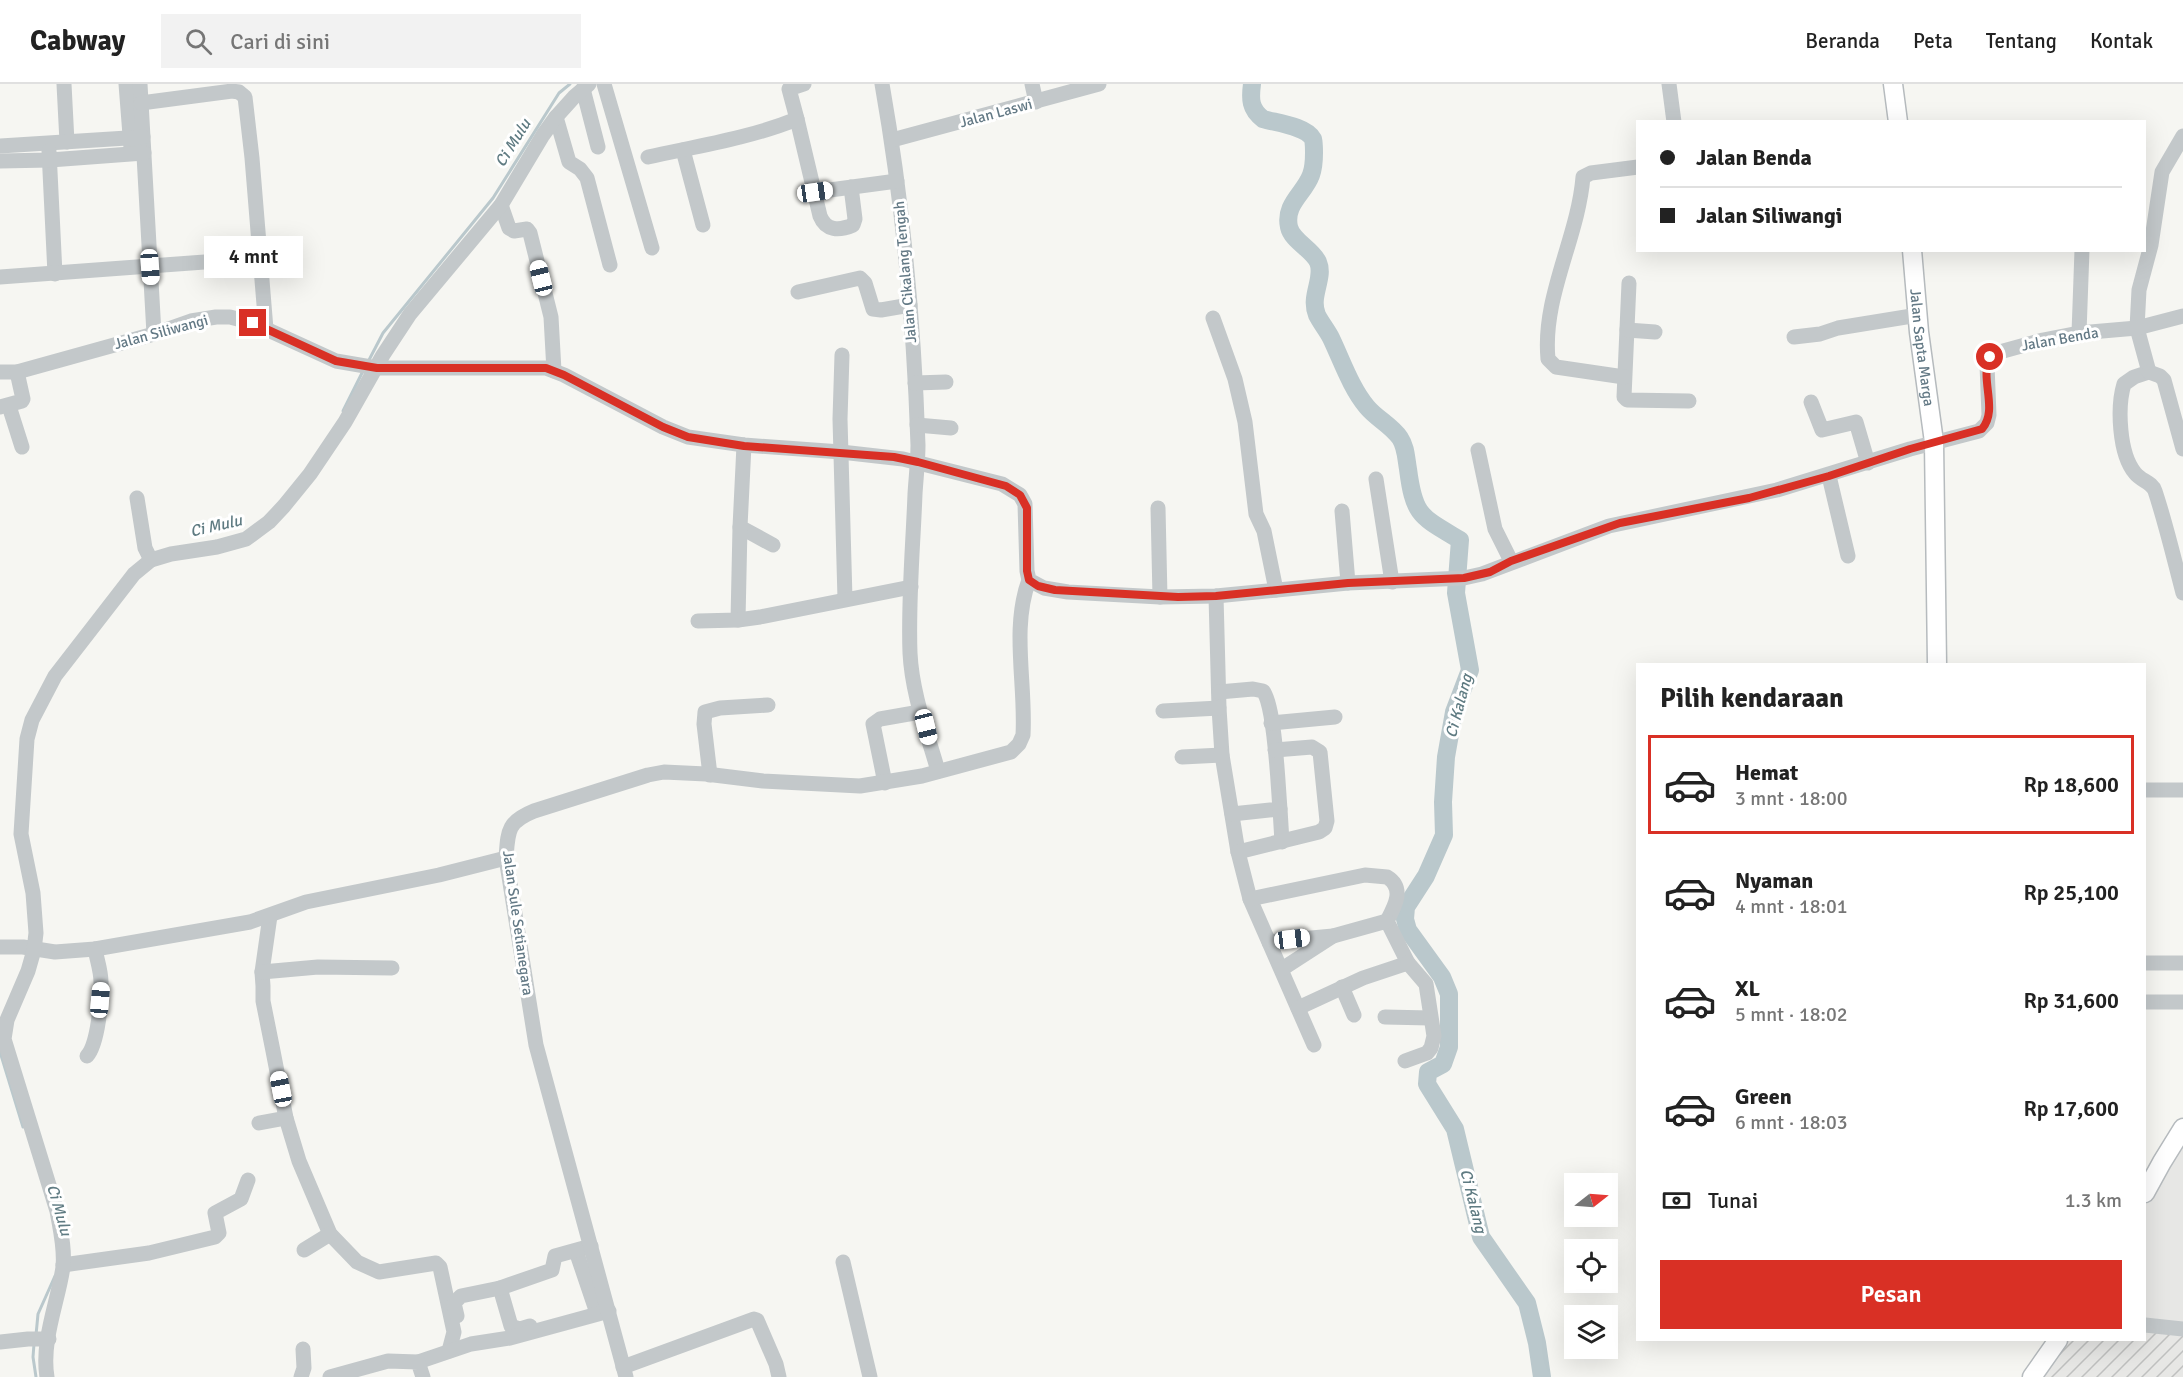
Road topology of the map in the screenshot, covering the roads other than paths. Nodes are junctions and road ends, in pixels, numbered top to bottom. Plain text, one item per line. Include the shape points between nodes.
1 (64, 84) edge
2 (126, 84) edge
3 (140, 84) edge
4 (604, 84) edge
5 (804, 84) edge
6 (882, 84) edge
7 (1032, 84) edge
8 (1099, 84) edge
9 (1669, 84) edge
10 (1893, 84) edge
11 (586, 86) edge
12 (788, 87) edge
13 (1036, 102) junction
14 (141, 103) junction
15 (556, 117) junction
16 (797, 119) junction
17 (1674, 120) edge
18 (1898, 120) edge
19 (2183, 136) edge
20 (136, 138) junction
21 (892, 140) junction
22 (68, 142) junction
23 (49, 143) junction
24 (0, 146) edge
25 (598, 147) dead end
26 (683, 150) junction
27 (137, 153) junction
28 (648, 157) dead end
29 (50, 160) junction
30 (0, 161) edge
31 (1636, 167) edge
32 (897, 181) junction
33 (851, 187) junction
34 (815, 192) junction
35 (501, 205) junction
36 (703, 225) dead end
37 (652, 248) dead end
38 (1912, 252) edge
39 (2082, 252) edge
40 (259, 258) junction
41 (610, 265) dead end
42 (150, 267) junction
43 (55, 274) junction
44 (0, 277) edge
45 (1629, 283) dead end
46 (798, 292) dead end
47 (910, 305) junction
48 (1918, 315) junction
49 (2183, 316) edge
50 (1213, 318) dead end
51 (2137, 328) junction
52 (266, 329) junction
53 (1627, 330) junction
54 (1655, 332) dead end
55 (2079, 333) junction
56 (154, 334) junction
57 (1794, 338) dead end
58 (842, 355) dead end
59 (377, 368) junction
60 (554, 371) junction
61 (0, 372) edge
62 (17, 372) junction
63 (2149, 372) junction
64 (1624, 377) junction
65 (915, 382) junction
66 (946, 382) dead end
67 (1689, 401) dead end
68 (1811, 402) dead end
69 (4, 406) edge
70 (917, 426) junction
71 (951, 428) dead end
72 (1934, 442) junction
73 (744, 446) junction
74 (22, 447) dead end
75 (2183, 449) edge
76 (1478, 450) dead end
77 (841, 452) junction
78 (918, 462) junction
79 (1868, 463) junction
80 (1829, 476) junction
81 (1376, 479) dead end
82 (137, 498) dead end
83 (1158, 508) dead end
84 (1342, 511) dead end
85 (740, 527) junction
86 (772, 544) dead end
87 (149, 556) junction
88 (1848, 556) dead end
89 (1511, 561) junction
90 (1029, 580) junction
91 (1392, 582) junction
92 (1348, 583) junction
93 (910, 586) junction
94 (1276, 590) junction
95 (2183, 593) edge
96 (1216, 596) junction
97 (1160, 597) junction
98 (845, 599) junction
99 (738, 620) junction
100 (698, 621) dead end
101 (1937, 663) edge
102 (1219, 692) junction
103 (768, 705) dead end
104 (1219, 708) junction
105 (1163, 711) dead end
106 (920, 712) junction
107 (1335, 717) dead end
108 (1271, 723) junction
109 (1275, 750) junction
110 (1222, 755) junction
111 (1182, 757) dead end
112 (938, 771) junction
113 (710, 774) junction
114 (885, 783) junction
115 (2146, 790) edge
116 (2183, 790) edge
117 (1280, 809) junction
118 (1232, 814) junction
119 (1282, 842) junction
120 (1238, 852) junction
121 (506, 858) junction
122 (1250, 899) junction
123 (270, 916) junction
124 (1387, 921) junction
125 (1333, 936) junction
126 (1269, 942) junction
127 (0, 947) edge
128 (30, 949) junction
129 (95, 949) junction
130 (1408, 963) junction
131 (2146, 963) edge
132 (2183, 963) edge
133 (392, 968) dead end
134 (1282, 969) junction
135 (262, 972) junction
136 (1342, 987) junction
137 (2146, 1002) edge
138 (2183, 1002) edge
139 (1298, 1008) junction
140 (1354, 1015) dead end
141 (1385, 1017) dead end
142 (1430, 1018) junction
143 (1314, 1045) dead end
144 (87, 1056) dead end
145 (1405, 1061) dead end
146 (286, 1118) junction
147 (259, 1123) dead end
148 (2183, 1128) edge
149 (248, 1180) dead end
150 (2146, 1191) edge
151 (330, 1234) junction
152 (584, 1249) junction
153 (304, 1250) dead end
154 (843, 1262) dead end
155 (63, 1265) junction
156 (500, 1288) junction
157 (603, 1312) junction
158 (566, 1316) dead end
159 (2146, 1325) edge
160 (2183, 1329) edge
161 (461, 1334) dead end
162 (38, 1339) junction
163 (2057, 1341) edge
164 (0, 1342) edge
165 (303, 1349) dead end
166 (449, 1351) junction
167 (418, 1362) junction
168 (625, 1372) edge
169 (47, 1377) edge
170 (302, 1377) edge
171 (330, 1377) edge
172 (423, 1377) edge
173 (779, 1377) edge
174 (870, 1377) edge
175 (2032, 1377) edge

1 - 22 street
2 - 20 street
3 - 14 street
4 - 37 street
5 - 12 street
6 - 21 street, Jalan Cikalang Tengah
7 - 13 street
8 - 13 street, Jalan Laswi
9 - 17 street
10 - 18 main road
11 - 15 street
11 - 25 street
12 - 16 street
13 - 21 street, Jalan Laswi
14 - 20 street
14 - 40 street via 232,91 243,94
15 - 35 street
15 - 41 street via 569,162 587,178
16 - 26 street
16 - 34 street
19 - 51 street via 2162,172 2151,245 2139,290
20 - 22 street
20 - 27 street
21 - 32 street, Jalan Cikalang Tengah
22 - 23 street
23 - 24 street
23 - 29 street
26 - 28 street
26 - 36 street
27 - 29 street
27 - 42 street
29 - 30 street
29 - 43 street
31 - 64 street via 1583,177 1579,211 1559,273 1548,347 1548,359 1556,367
32 - 33 street
32 - 47 street, Jalan Cikalang Tengah
33 - 34 street
33 - 34 street via 854,222 840,228 831,229 823,224
35 - 59 street via 410,314
35 - 60 street via 509,228 527,229 530,233 551,317
38 - 48 main road, Jalan Sapta Marga
39 - 55 street
40 - 42 street
40 - 52 street
42 - 43 street
42 - 56 street
43 - 44 street
45 - 53 street
46 - 47 street via 860,278 873,309
47 - 65 street, Jalan Cikalang Tengah
48 - 57 street
48 - 72 main road, Jalan Sapta Marga
49 - 51 street, Jalan Benda
50 - 94 street via 1245,419 1256,514 1266,535
51 - 55 street, Jalan Benda
51 - 63 street
52 - 56 street, Jalan Siliwangi via 242,320 216,317 190,321
52 - 59 street, Jalan Siliwangi via 336,361
53 - 54 street
53 - 64 street
55 - 72 street, Jalan Benda via 2011,348 1990,357 1987,423 1979,430
56 - 62 street, Jalan Siliwangi
58 - 77 street
59 - 60 street, Jalan Siliwangi via 528,367
59 - 87 street via 310,474 269,522 246,539
60 - 73 street, Jalan Siliwangi via 675,432
61 - 62 street, Jalan Siliwangi
62 - 69 street via 23,399
63 - 75 street via 2164,380
63 - 95 street via 2124,384 2121,429 2132,469 2154,488
64 - 67 street via 1623,396 1627,400
65 - 66 street
65 - 70 street, Jalan Cikalang Tengah
68 - 79 street via 1822,430 1856,423
69 - 74 street
70 - 71 street
70 - 78 street, Jalan Cikalang Tengah
72 - 79 street
72 - 101 main road, Jalan Sapta Marga
73 - 77 street, Jalan Siliwangi
73 - 85 street
76 - 89 street via 1495,530
77 - 78 street, Jalan Siliwangi
77 - 98 street
78 - 90 street, Jalan Siliwangi via 995,482 1020,495 1027,508
78 - 93 street, Jalan Cikalang Tengah
79 - 80 street
80 - 88 street
80 - 89 street via 1749,498 1620,523
81 - 91 street
82 - 87 street
83 - 97 street
84 - 92 street
85 - 86 street
85 - 99 street
87 - 128 street via 55,676 32,720 21,834 36,914
89 - 91 street via 1490,572 1462,578
90 - 97 street via 1055,590
90 - 112 street, Jalan Sule Setianegara via 1022,599 1021,742 1006,754
91 - 92 street
92 - 94 street
93 - 98 street
93 - 106 street, Jalan Cikalang Tengah via 910,654
94 - 96 street
96 - 97 street
96 - 102 street
98 - 99 street
99 - 100 street
102 - 104 street
102 - 108 street via 1263,691
103 - 113 street via 705,712
104 - 105 street
104 - 110 street
106 - 112 street, Jalan Cikalang Tengah
106 - 114 street via 873,724
107 - 108 street
108 - 109 street
109 - 117 street
109 - 119 street via 1319,750 1327,818 1322,831
110 - 111 street
110 - 118 street
112 - 114 street, Jalan Sule Setianegara
113 - 114 street, Jalan Sule Setianegara via 827,785
113 - 121 street, Jalan Sule Setianegara via 657,772 534,811 508,829
115 - 116 street
117 - 118 street
117 - 119 street
118 - 120 street
119 - 120 street
120 - 122 street
121 - 123 street via 306,902
121 - 152 street, Jalan Sule Setianegara via 536,1045
122 - 124 street via 1365,875 1383,875 1393,882 1397,893
122 - 126 street
123 - 129 street
123 - 135 street
124 - 125 street
124 - 130 street
125 - 126 street
125 - 134 street
126 - 134 street
127 - 128 street
128 - 129 street
128 - 155 street via 28,971 7,1020 4,1045 57,1211
129 - 144 street via 101,984 96,1036
130 - 136 street
130 - 142 street via 1426,984
131 - 132 street
133 - 135 street via 318,967
134 - 139 street
135 - 146 street via 263,1001
136 - 139 street
136 - 140 street
137 - 138 street
139 - 143 street
141 - 142 street
142 - 145 street via 1434,1026 1431,1047 1422,1056
146 - 147 street
146 - 151 street via 299,1161
148 - 150 main road
149 - 155 street via 241,1199 215,1213 219,1233 215,1237 142,1254
151 - 153 street
151 - 166 street via 357,1262 379,1272 436,1263 454,1332
152 - 156 street via 555,1256 552,1270
152 - 157 street, Jalan Sule Setianegara
154 - 174 street
155 - 162 street
156 - 158 street via 508,1321 514,1328
156 - 161 street via 455,1300
157 - 166 street
157 - 168 street, Jalan Sule Setianegara
159 - 160 street
162 - 164 street
162 - 169 street via 46,1354
163 - 175 main road
165 - 170 street
166 - 167 street
167 - 171 street via 388,1362
167 - 172 street
168 - 173 street via 754,1319

